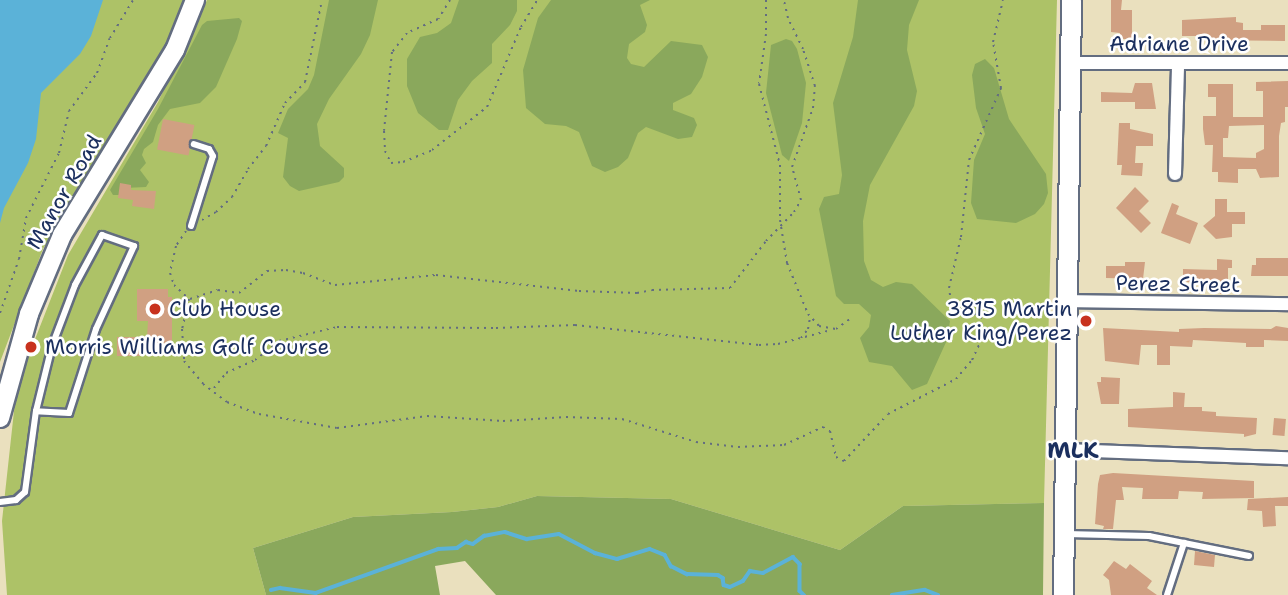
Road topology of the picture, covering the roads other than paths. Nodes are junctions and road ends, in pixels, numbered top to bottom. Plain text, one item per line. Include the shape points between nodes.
1 (195, 0) edge
2 (1070, 0) edge
3 (1071, 63) junction
4 (1288, 63) edge
5 (1178, 64) junction
6 (194, 144) dead end
7 (1175, 174) dead end
8 (191, 226) road end
9 (1067, 302) junction
10 (1288, 304) edge
11 (36, 411) junction
12 (0, 418) edge
13 (1065, 450) junction
14 (1288, 458) edge
15 (0, 502) edge
16 (1064, 534) junction
17 (1184, 543) junction
18 (1249, 556) dead end
19 (1063, 595) edge
20 (1167, 595) edge

1 - 12 main road, Manor Road via 175,50 62,235 29,314
2 - 3 main road
3 - 5 street, Adriane Drive
3 - 9 main road
4 - 5 street, Adriane Drive
5 - 7 street
6 - 8 lane via 209,149 213,156
9 - 10 street, Perez Street
9 - 13 main road
11 - 11 lane via 69,413 96,329 134,246 102,235 75,285 52,346
11 - 15 lane via 25,492 16,500
13 - 14 street
13 - 16 main road
16 - 17 lane via 1149,536
16 - 19 main road
17 - 18 lane
17 - 20 lane

